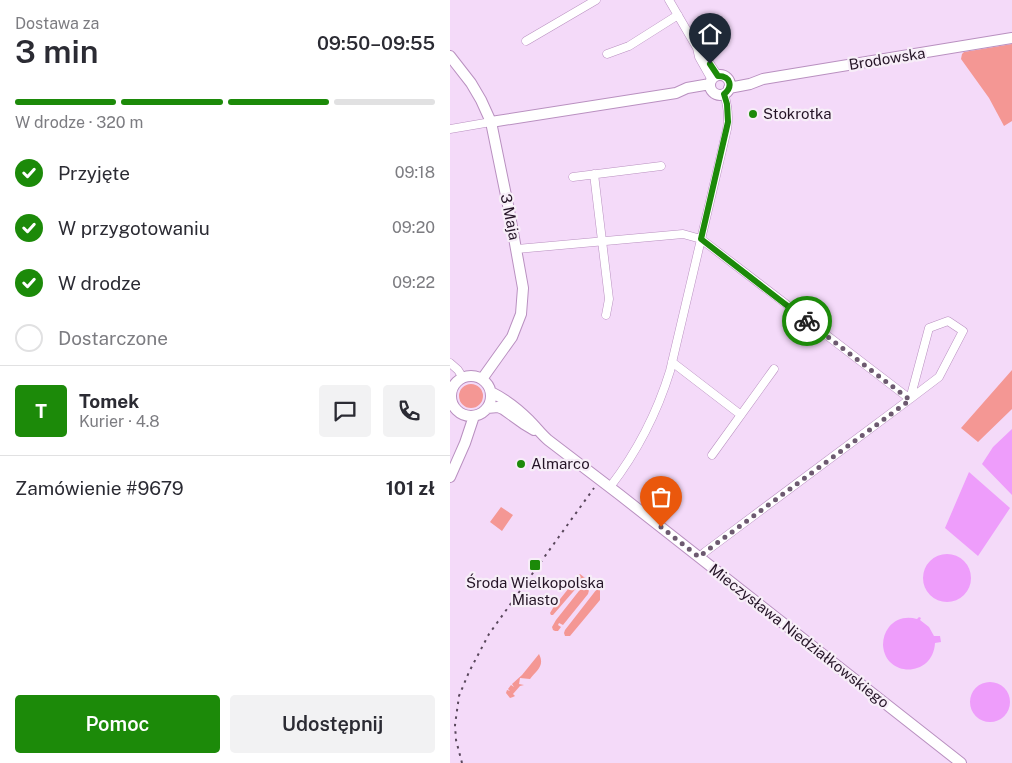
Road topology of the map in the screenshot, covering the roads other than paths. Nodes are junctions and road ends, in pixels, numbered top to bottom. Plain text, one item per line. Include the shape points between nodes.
1 (596, 0) edge
2 (669, 0) edge
3 (678, 15) junction
4 (1012, 38) edge
5 (526, 41) dead end
6 (607, 54) dead end
7 (450, 56) edge
8 (713, 83) junction
9 (727, 88) junction
10 (491, 122) junction
11 (450, 129) edge
12 (661, 166) dead end
13 (594, 174) junction
14 (573, 177) dead end
15 (701, 239) junction
16 (603, 242) junction
17 (517, 249) junction
18 (606, 315) dead end
19 (672, 362) junction
20 (450, 363) edge
21 (774, 369) dead end
22 (463, 378) junction
23 (482, 379) junction
24 (491, 392) junction
25 (910, 400) junction
26 (451, 401) edge
27 (487, 408) junction
28 (741, 415) junction
29 (474, 416) junction
30 (542, 434) junction
31 (712, 455) dead end
32 (450, 477) edge
33 (610, 487) junction
34 (699, 557) junction
35 (961, 763) edge

1 - 5 street
2 - 3 street
3 - 6 street via 629,46
3 - 8 street via 703,54
4 - 9 street, Brodowska via 762,79
7 - 10 street, 3 Maja via 481,100
8 - 9 street via 715,94 719,95
8 - 9 street via 721,76 726,78
8 - 10 street via 687,94 676,93
9 - 15 street via 728,122
10 - 11 street
10 - 17 street, 3 Maja
12 - 13 street
13 - 14 street
13 - 16 street
15 - 16 street via 683,234
15 - 19 street
15 - 25 street
16 - 17 street
16 - 18 street via 609,299
17 - 23 street, 3 Maja via 523,288 521,314 512,337
19 - 28 street
19 - 33 street via 664,391 648,427
20 - 22 street
21 - 28 street
22 - 23 street
22 - 26 street via 455,383
23 - 24 street
24 - 27 street
24 - 30 street, Mieczysława Niedziałkowskiego via 528,419
25 - 25 street via 939,377 963,331 948,321 929,328
25 - 34 street
26 - 29 street via 460,413
27 - 29 street
27 - 30 street, Mieczysława Niedziałkowskiego via 503,409
28 - 31 street
29 - 32 street
30 - 33 street, Mieczysława Niedziałkowskiego
33 - 34 street, Mieczysława Niedziałkowskiego
34 - 35 street, Mieczysława Niedziałkowskiego

